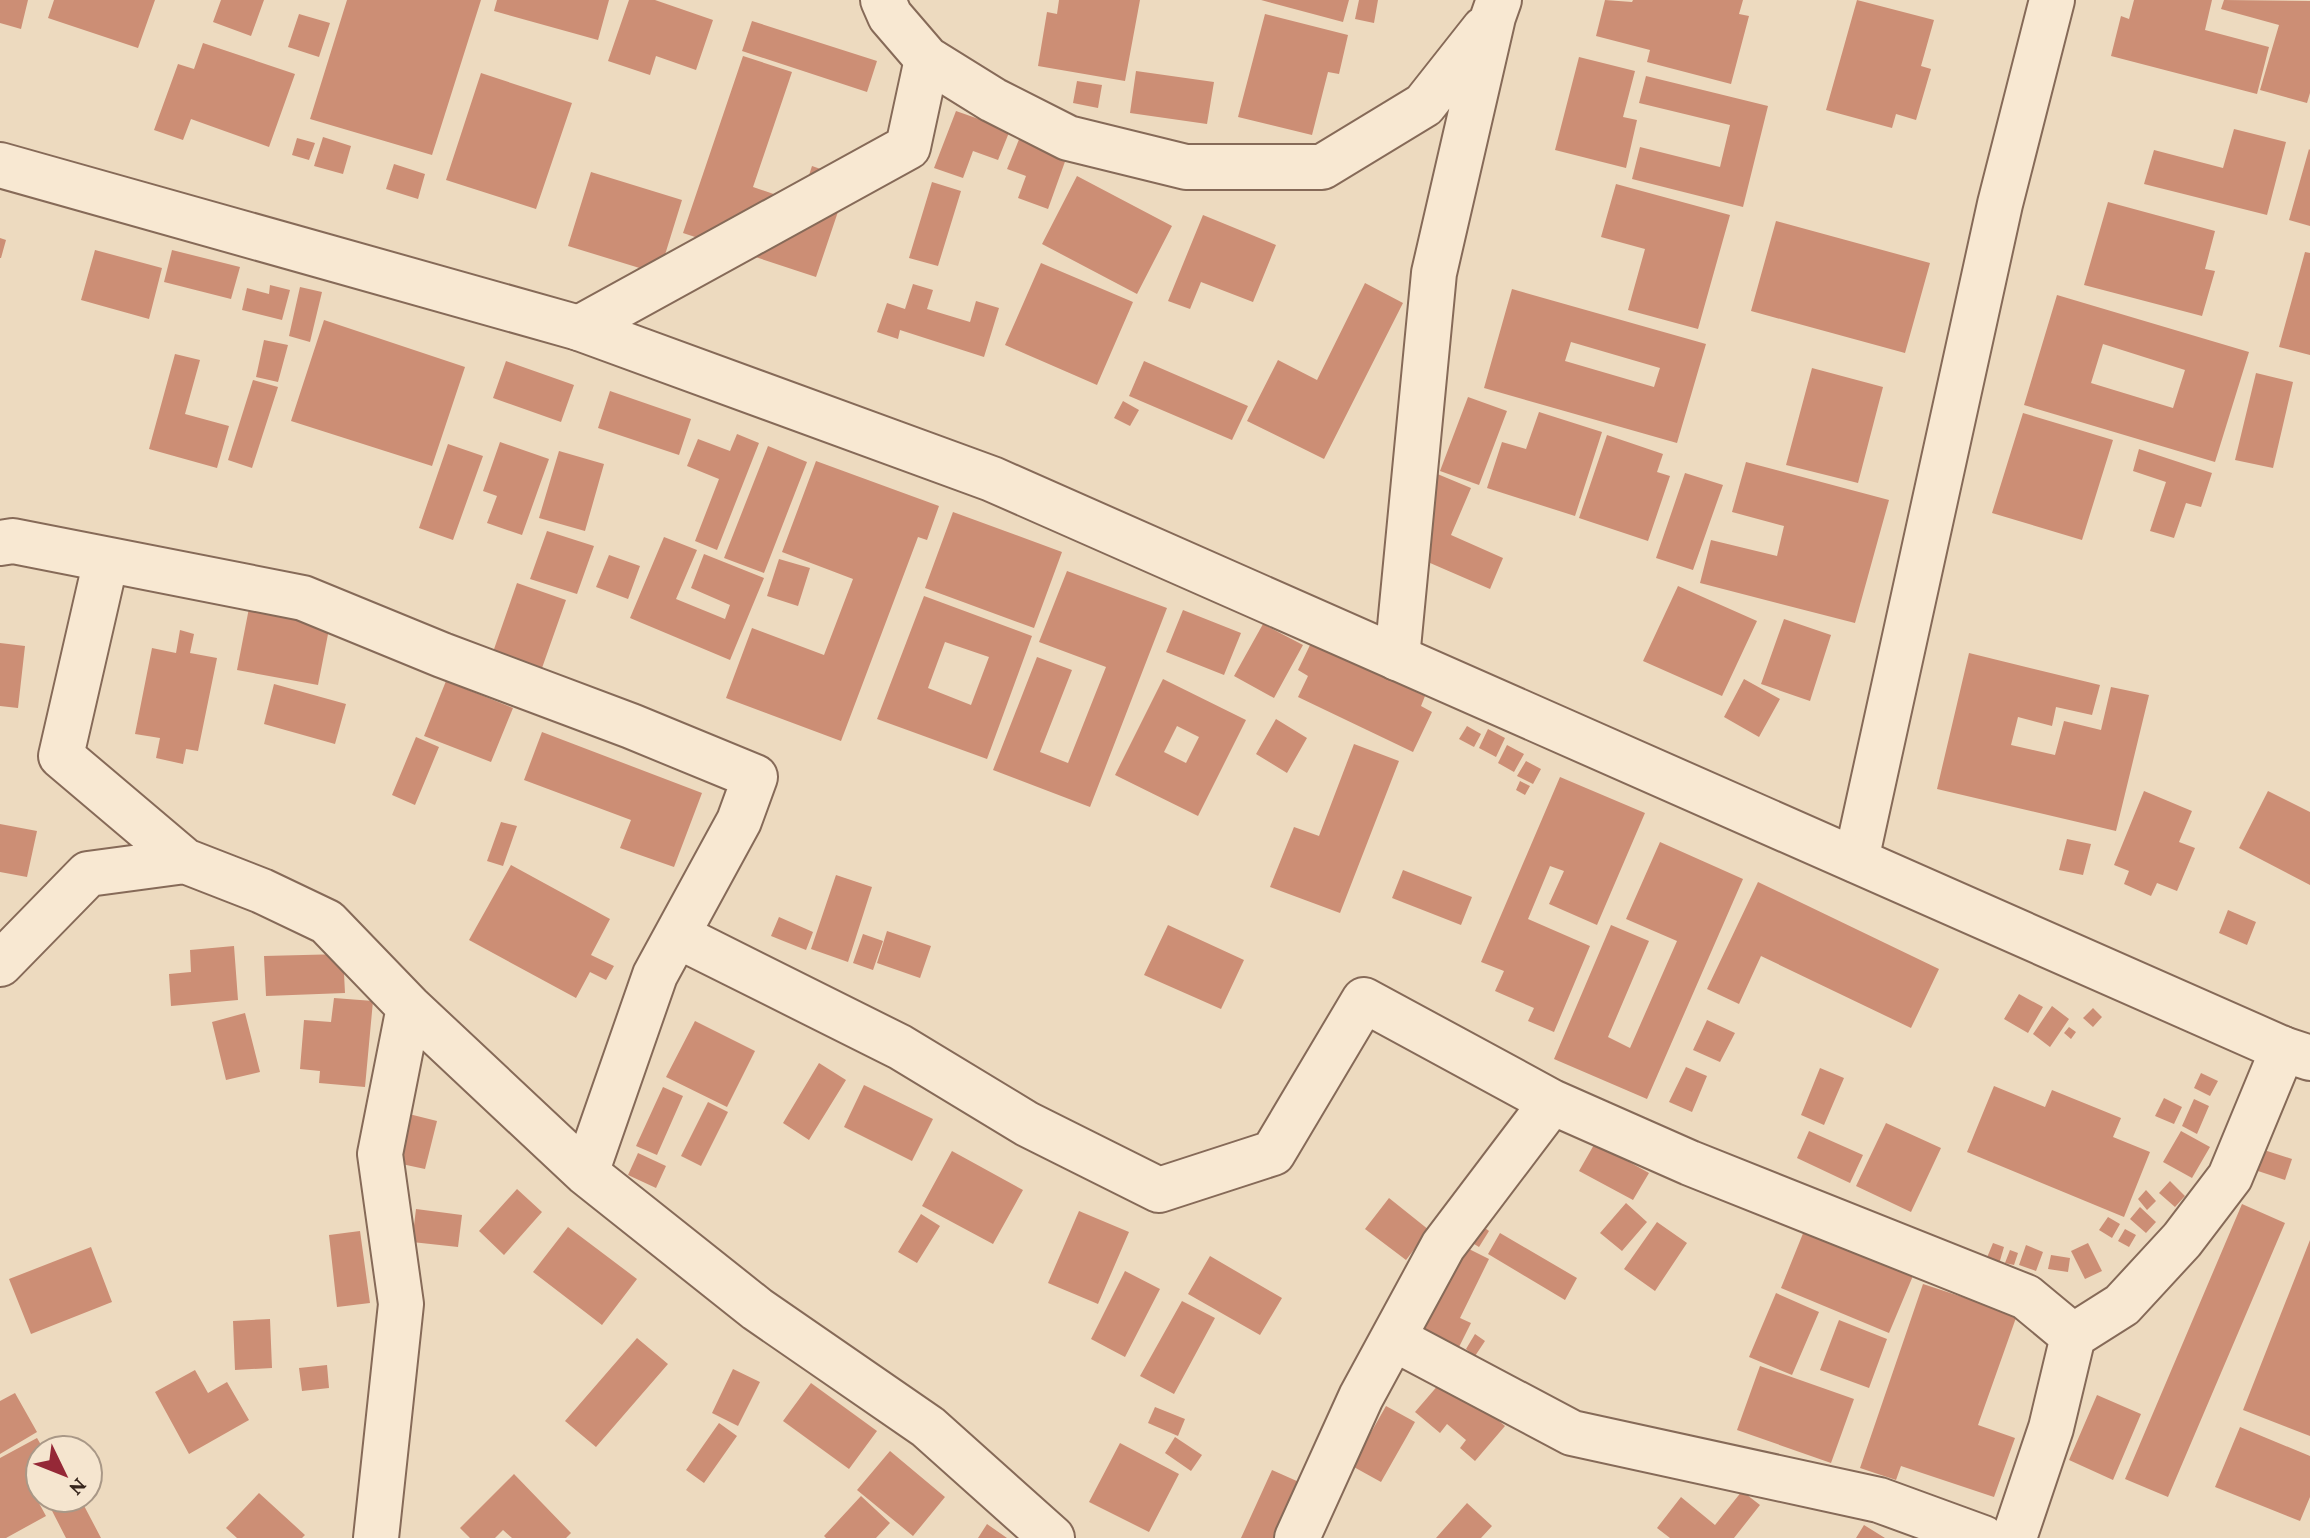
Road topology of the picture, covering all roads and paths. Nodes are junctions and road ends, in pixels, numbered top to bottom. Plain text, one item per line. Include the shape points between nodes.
1 (883, 0) edge
2 (2052, 0) edge
3 (1496, 9) edge
4 (927, 59) junction
5 (0, 165) edge
6 (579, 328) junction
7 (0, 543) edge
8 (106, 560) junction
9 (1397, 658) junction
10 (1856, 860) junction
11 (185, 861) junction
12 (678, 936) junction
13 (0, 964) edge
14 (409, 1007) junction
15 (2296, 1053) edge
16 (1552, 1102) junction
17 (586, 1173) junction
18 (2073, 1336) junction
19 (1393, 1338) junction
20 (376, 1538) edge
21 (1052, 1538) edge
22 (1297, 1538) edge
23 (1983, 1538) edge
24 (2014, 1538) edge

1 - 4 street
2 - 10 street via 2000,204
3 - 4 street via 1424,105 1322,167 1186,167 1068,138
3 - 9 street via 1434,273
4 - 6 street via 908,147
5 - 6 street
6 - 9 street via 992,479
7 - 8 street via 13,541
8 - 11 street via 61,756
8 - 12 street via 303,598 755,777 739,821
9 - 10 street
10 - 15 street
11 - 13 street via 88,874
11 - 14 street via 327,922
12 - 16 street via 900,1047 1027,1124 1159,1190 1273,1153 1364,1000
12 - 17 street via 655,975
14 - 17 street
14 - 20 street via 380,1154 401,1304
15 - 18 street via 2230,1177 2182,1240 2122,1305
16 - 18 street via 2026,1297
16 - 19 street via 1443,1246
17 - 21 street via 757,1309 928,1427
18 - 24 street via 2051,1428
19 - 22 street
19 - 23 street via 1572,1433 1879,1500

